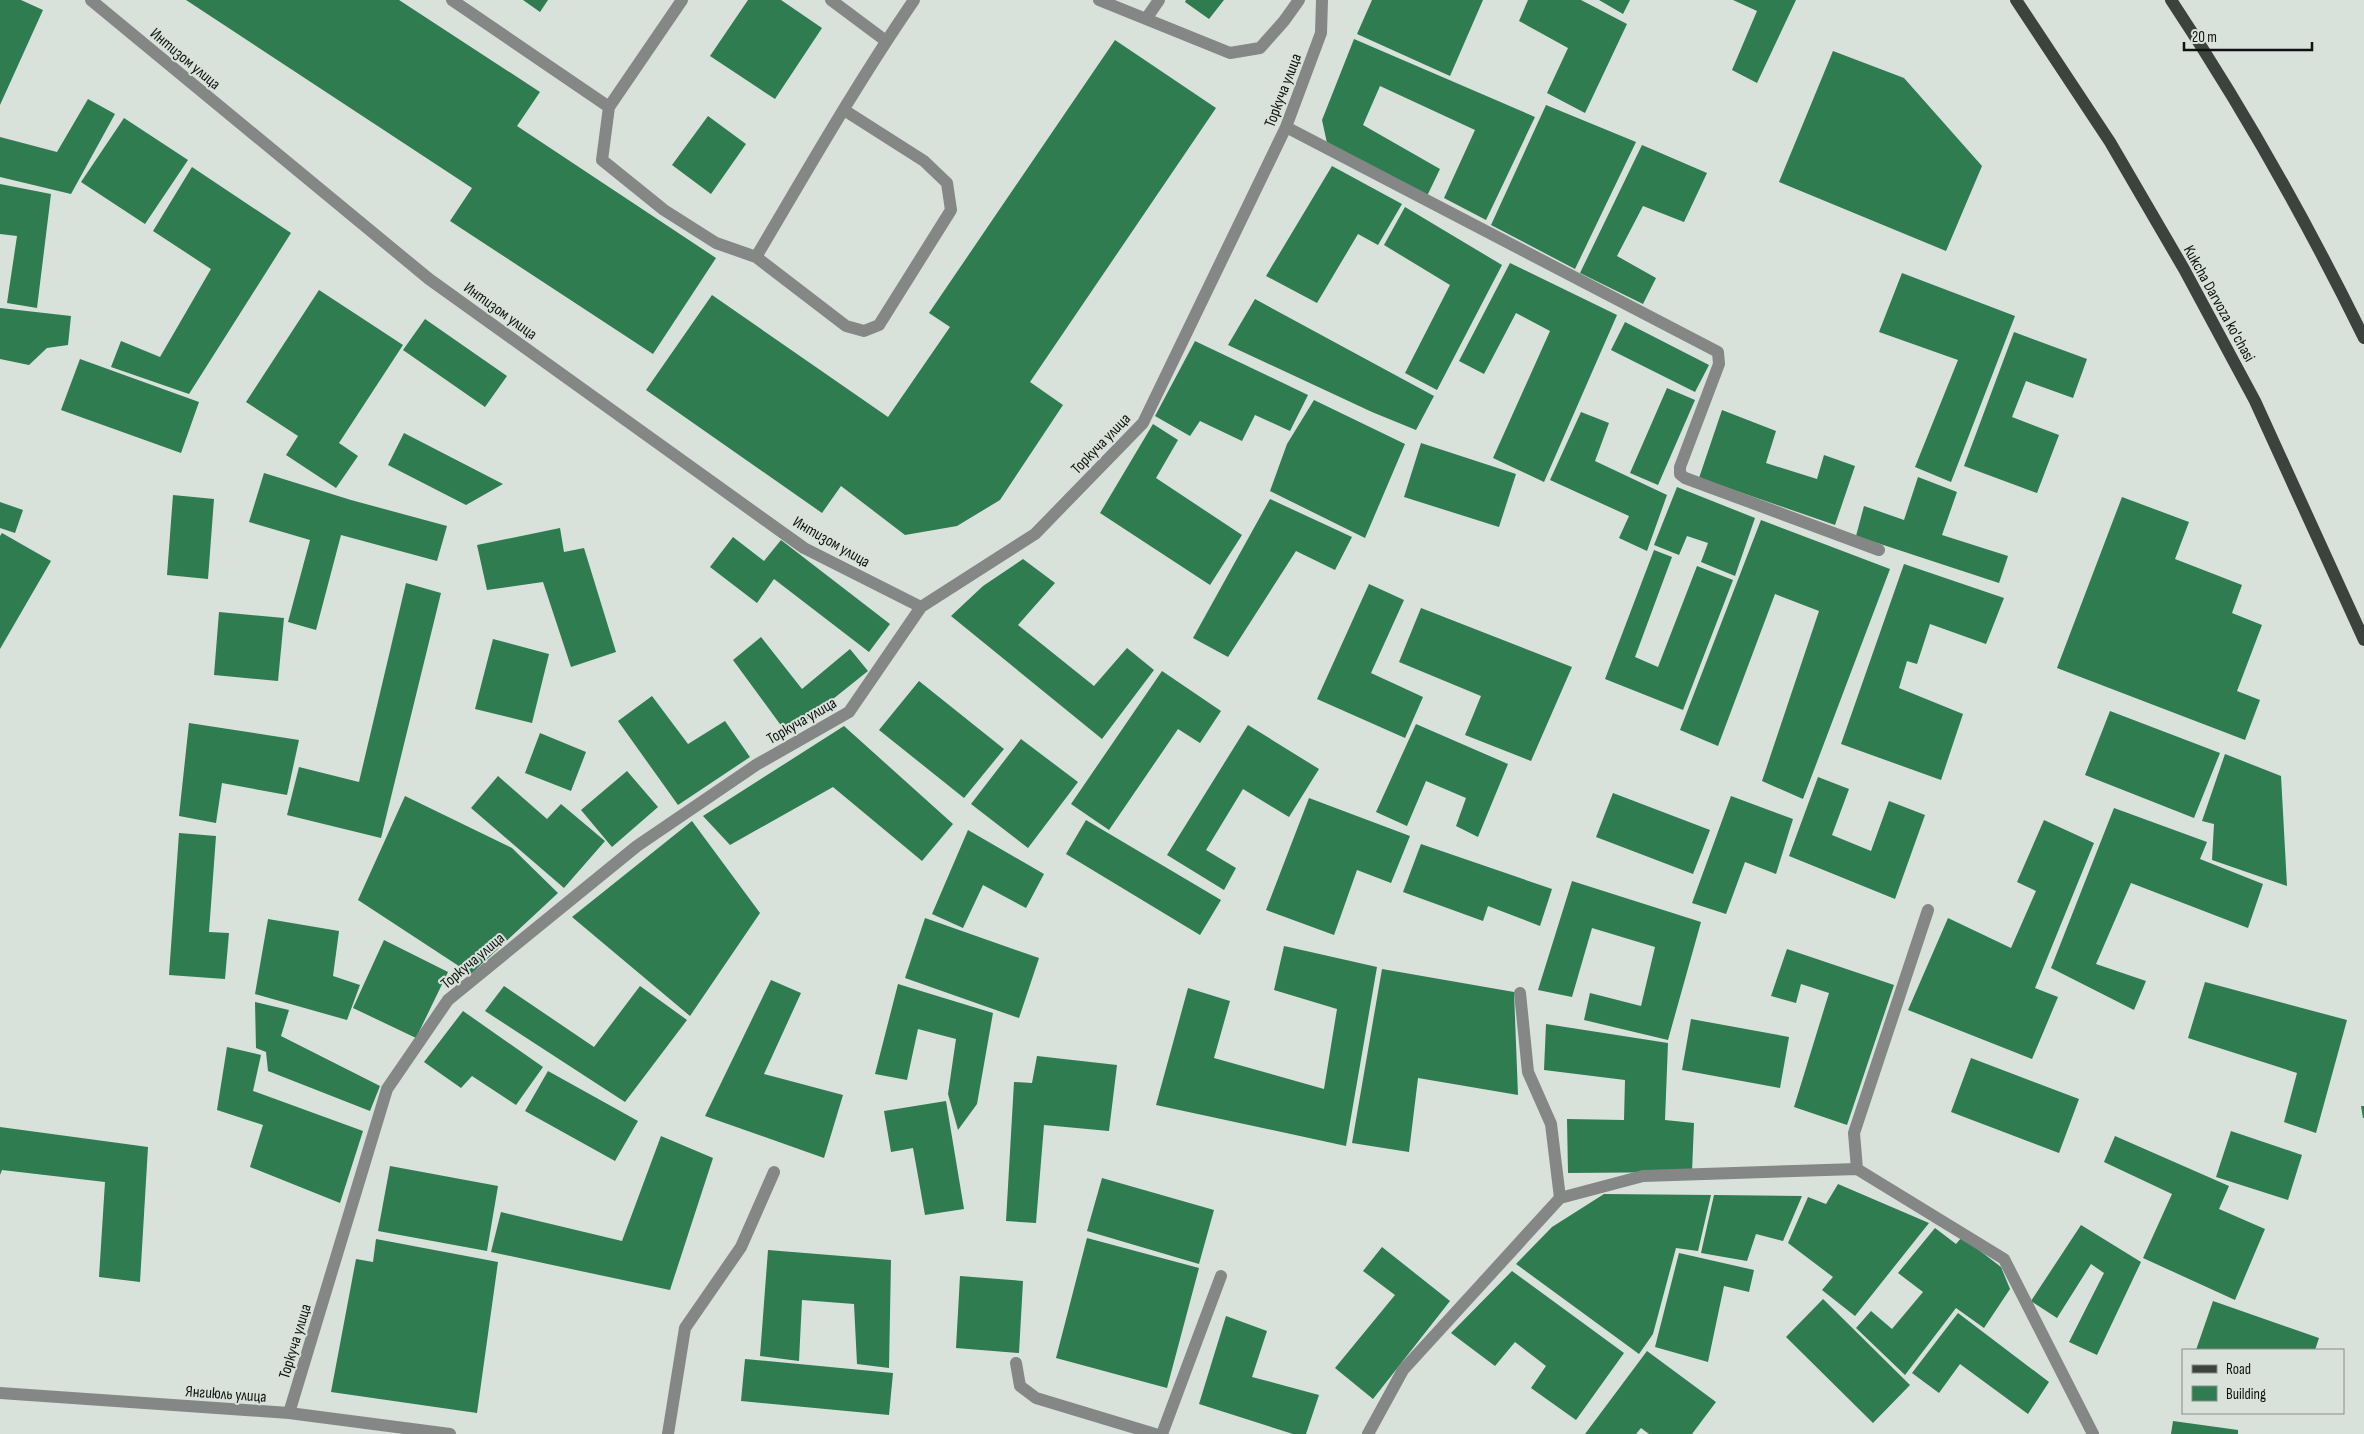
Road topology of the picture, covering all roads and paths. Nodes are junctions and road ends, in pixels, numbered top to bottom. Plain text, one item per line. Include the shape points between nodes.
1 (91, 0) edge
2 (452, 0) edge
3 (682, 0) edge
4 (831, 0) edge
5 (914, 0) edge
6 (1099, 0) edge
7 (1159, 0) edge
8 (1299, 0) edge
9 (1322, 0) edge
10 (2016, 0) edge
11 (2171, 0) edge
12 (1146, 19) junction
13 (886, 41) junction
14 (609, 106) junction
15 (844, 110) junction
16 (1286, 127) junction
17 (756, 257) junction
18 (2364, 338) edge
19 (1879, 550) dead end
20 (921, 607) junction
21 (2364, 640) edge
22 (1928, 910) dead end
23 (1520, 993) dead end
24 (1857, 1169) junction
25 (774, 1172) dead end
26 (1560, 1198) junction
27 (1221, 1276) dead end
28 (1016, 1363) dead end
29 (0, 1393) edge
30 (289, 1414) junction
31 (450, 1434) edge
32 (668, 1434) edge
33 (1154, 1434) edge
34 (1162, 1434) edge
35 (1368, 1434) edge
36 (2092, 1434) edge

1 - 20 street, Интизом улица via 429,278 804,548
2 - 14 street
3 - 14 street
4 - 13 street
5 - 13 street
6 - 12 street
7 - 12 street
8 - 12 street via 1260,48 1230,53
9 - 16 street, Торкуча улица via 1321,33
10 - 21 main road, Kukcha Darvoza ko'chasi via 2110,142 2193,285 2255,401
11 - 18 main road via 2211,60 2288,193
13 - 15 street
14 - 17 street via 602,160 664,210 716,242
15 - 17 street
15 - 17 street via 924,161 947,183 951,210 879,325 864,331 846,326
16 - 19 street via 1718,352 1719,364 1680,474
16 - 20 street, Торкуча улица via 1143,423 1035,534
20 - 30 street, Торкуча улица via 849,712 756,765 637,846 448,1000 387,1090
22 - 24 street via 1854,1133
23 - 26 street via 1528,1072 1551,1124
24 - 26 street via 1643,1176
24 - 36 street via 2004,1259
25 - 32 street via 741,1247 685,1328
26 - 35 street via 1403,1370
27 - 34 street
28 - 33 street via 1020,1386 1036,1398
29 - 30 street, Янгиюль улица
30 - 31 street, Янгиюль улица

